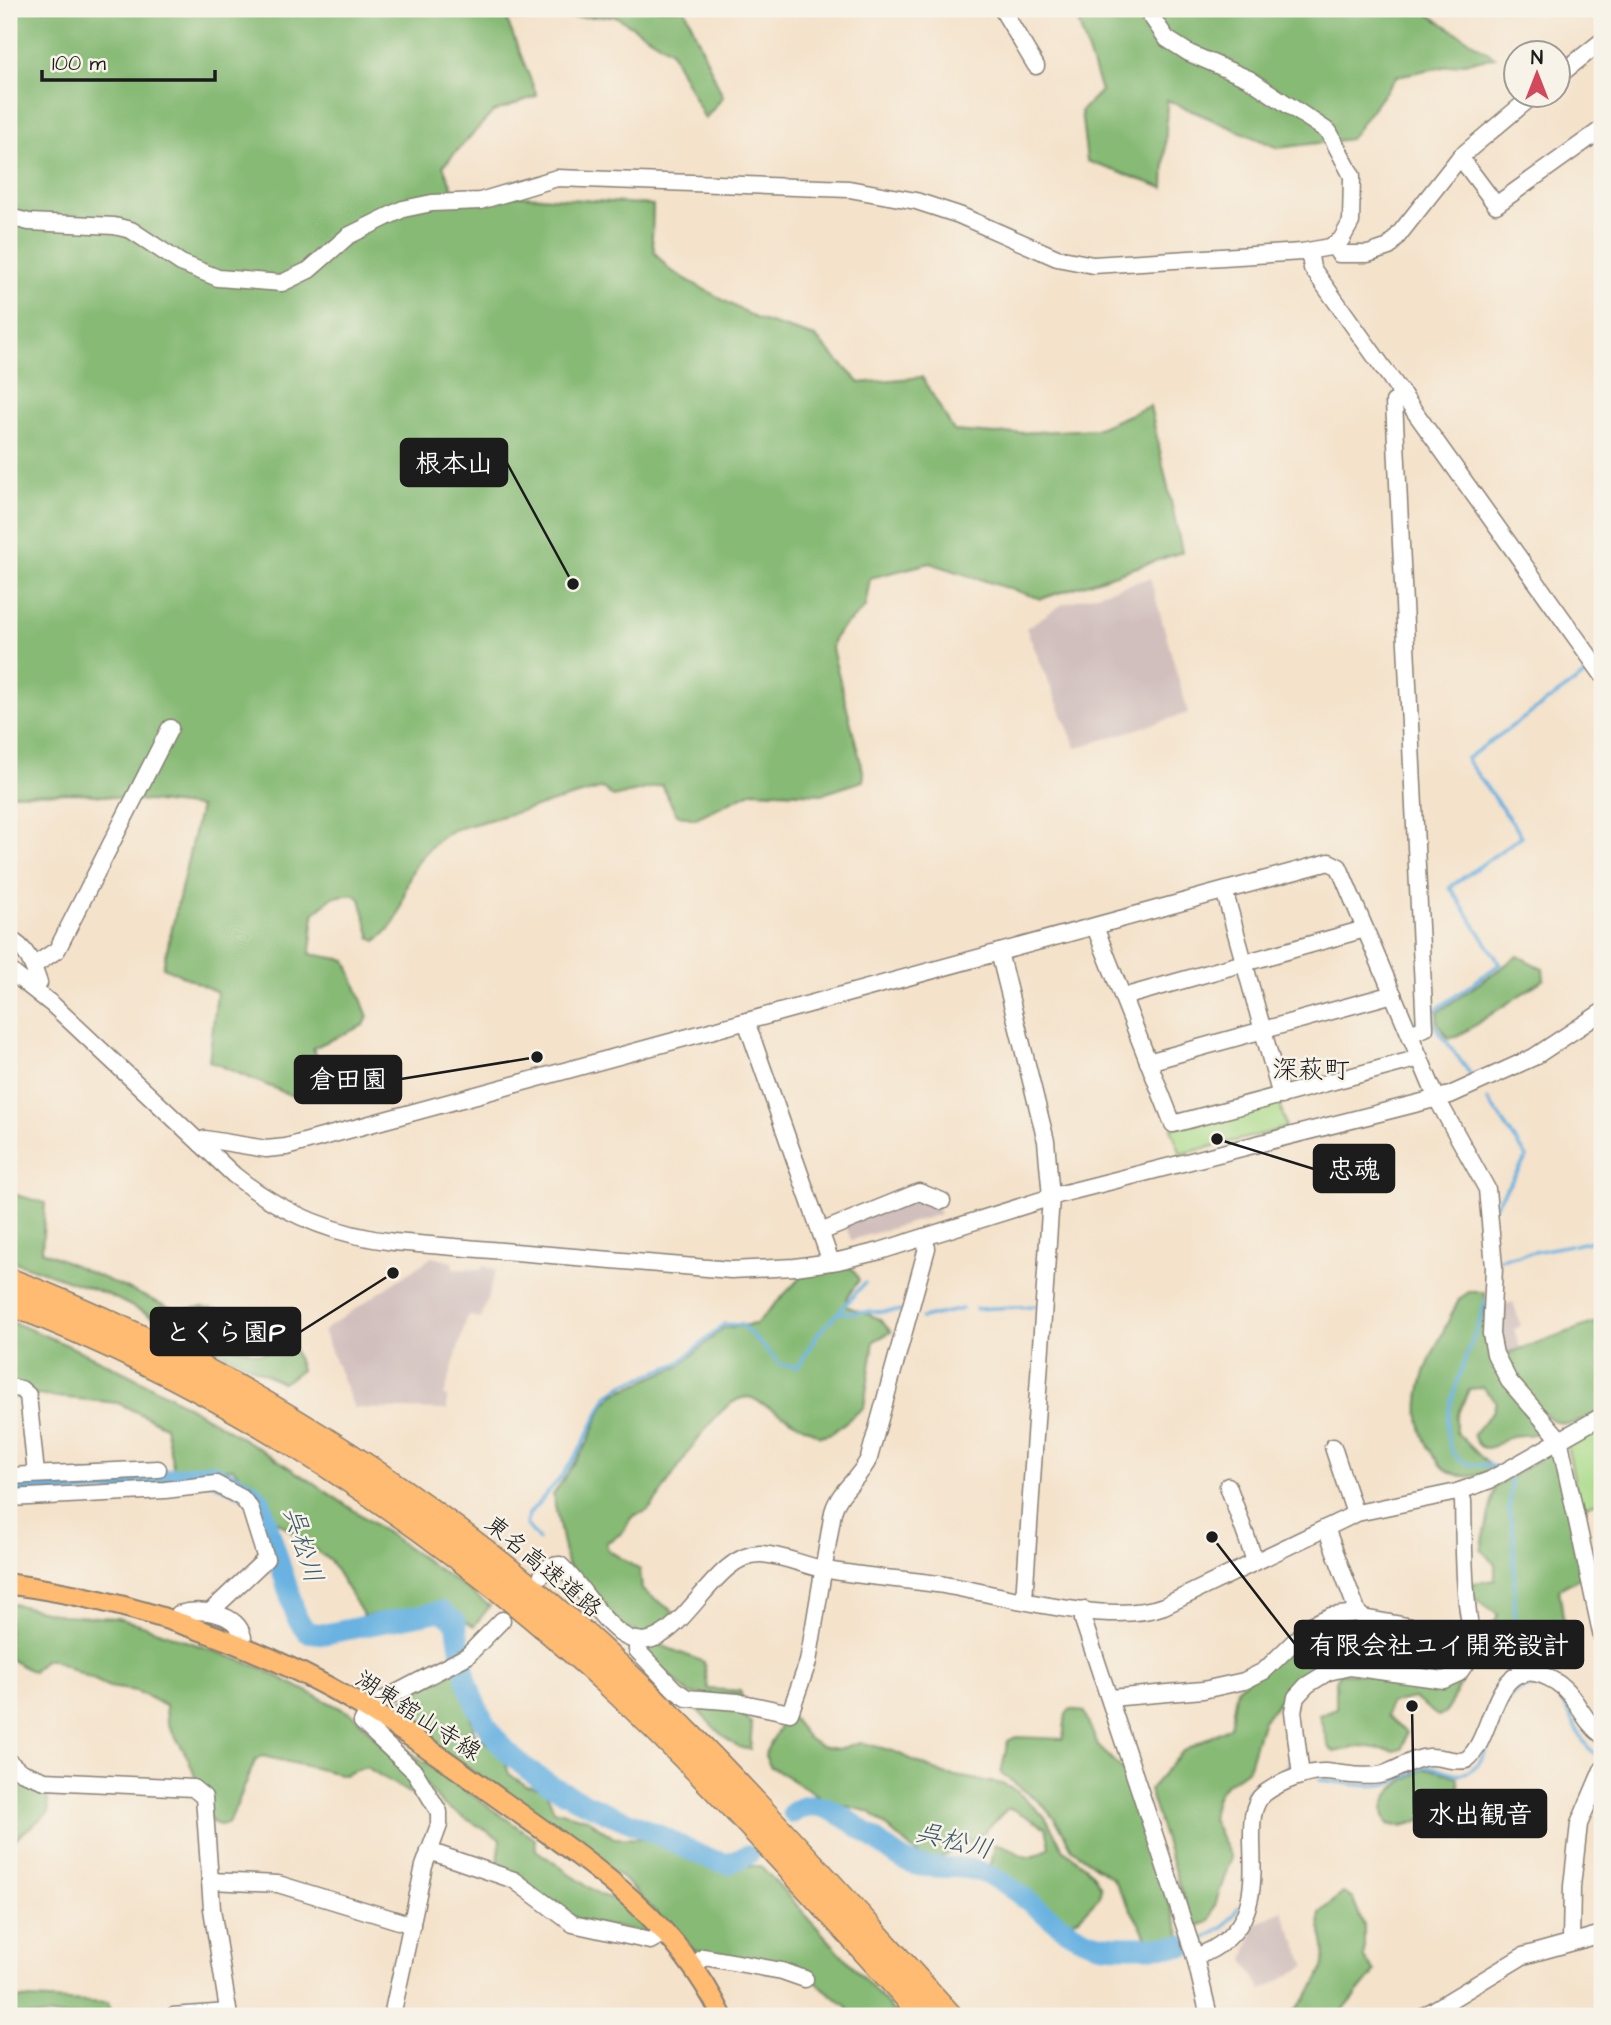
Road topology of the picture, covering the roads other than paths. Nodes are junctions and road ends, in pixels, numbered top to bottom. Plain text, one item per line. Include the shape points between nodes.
1 (1002, 9) edge
2 (1146, 9) edge
3 (1602, 41) edge
4 (1037, 65) dead end
5 (1572, 65) edge
6 (1518, 108) edge
7 (1602, 129) edge
8 (1460, 157) junction
9 (9, 217) edge
10 (1333, 245) junction
11 (1309, 251) junction
12 (1404, 396) junction
13 (1602, 674) edge
14 (170, 728) dead end
15 (1226, 897) dead end
16 (1366, 929) junction
17 (1097, 932) dead end
18 (9, 939) edge
19 (999, 952) junction
20 (1244, 963) junction
21 (33, 966) junction
22 (9, 970) edge
23 (34, 989) junction
24 (1393, 994) junction
25 (1123, 997) junction
26 (1602, 1012) edge
27 (746, 1021) junction
28 (1262, 1030) junction
29 (1410, 1034) junction
30 (1420, 1058) junction
31 (1148, 1062) junction
32 (1281, 1096) junction
33 (1437, 1099) junction
34 (201, 1144) junction
35 (1051, 1197) junction
36 (942, 1201) dead end
37 (823, 1231) junction
38 (923, 1237) junction
39 (831, 1262) junction
40 (9, 1280) edge
41 (9, 1303) edge
42 (9, 1387) edge
43 (1602, 1416) edge
44 (1559, 1438) junction
45 (1333, 1447) dead end
46 (158, 1469) dead end
47 (36, 1474) junction
48 (9, 1476) edge
49 (1228, 1486) dead end
50 (1460, 1491) junction
51 (9, 1498) edge
52 (1355, 1514) junction
53 (1326, 1528) junction
54 (1255, 1561) junction
55 (823, 1569) junction
56 (542, 1575) dead end
57 (9, 1584) edge
58 (1024, 1600) junction
59 (1599, 1606) edge
60 (1085, 1610) junction
61 (211, 1611) junction
62 (1358, 1613) junction
63 (502, 1620) dead end
64 (176, 1623) junction
65 (1602, 1637) edge
66 (637, 1640) junction
67 (240, 1646) junction
68 (1475, 1647) junction
69 (1524, 1674) junction
70 (1110, 1698) junction
71 (368, 1710) junction
72 (1602, 1735) edge
73 (9, 1762) edge
74 (1602, 1770) edge
75 (1301, 1776) junction
76 (429, 1851) junction
77 (210, 1881) junction
78 (412, 1925) junction
79 (666, 1932) junction
80 (1602, 1934) edge
81 (1571, 1942) junction
82 (1195, 1957) junction
83 (694, 1967) junction
84 (805, 1979) dead end
85 (229, 2014) edge
86 (173, 2016) edge
87 (392, 2016) edge
88 (722, 2016) edge
89 (923, 2016) edge
90 (951, 2016) edge
91 (1209, 2016) edge
92 (1424, 2016) edge

1 - 4 street
2 - 10 street via 1167,39 1249,79 1329,132 1352,176 1353,202 1351,222 1342,240
3 - 5 street
6 - 8 street
7 - 8 street via 1496,205
8 - 10 street via 1389,247 1376,253 1339,254
9 - 11 street via 131,230 181,263 218,278 282,283 309,270 348,236 403,209 480,201 557,178 849,189 916,201 1057,258 1093,265
10 - 11 street
11 - 12 street via 1312,268
12 - 13 street
12 - 29 street via 1394,402 1425,1028
14 - 21 street via 57,950
15 - 20 street
16 - 19 street via 1339,867 1329,862
16 - 20 street
16 - 24 street
17 - 25 street
18 - 21 street via 22,948
19 - 27 street
19 - 35 street via 1046,1141
20 - 25 street
20 - 28 street
21 - 23 street via 39,983
22 - 23 street
23 - 34 street
24 - 28 street
24 - 29 street
25 - 31 street
26 - 33 street via 1514,1068
27 - 34 street via 286,1147 265,1149 205,1139
27 - 37 street
28 - 31 street
28 - 32 street
29 - 30 street
30 - 32 street
30 - 33 street
31 - 32 street via 1173,1124
33 - 35 street
33 - 44 street via 1489,1197 1495,1354 1508,1381
34 - 39 street via 249,1188 282,1209 327,1228 375,1240 720,1269
35 - 38 street
35 - 58 street
36 - 37 street via 919,1192
37 - 39 street
38 - 39 street
38 - 55 street via 927,1248 869,1458 835,1504
40 - 90 highway, 東名高速道路 via 130,1333 292,1420 375,1473 502,1565 616,1665 719,1765
41 - 89 highway, 東名高速道路 via 110,1346 283,1439 363,1490 490,1582 612,1688 704,1779
42 - 47 street via 29,1395
43 - 44 street
44 - 50 street via 1505,1472
44 - 59 street
45 - 52 street
46 - 47 street
47 - 48 street
49 - 54 street
50 - 52 street
50 - 68 street via 1466,1595
51 - 61 street via 212,1484 237,1495 250,1508 265,1559
52 - 53 street
53 - 54 street
53 - 62 street
54 - 60 street via 1152,1611 1127,1615
55 - 58 street
55 - 66 street via 763,1554 742,1557 725,1568 664,1634
55 - 66 street via 808,1662 790,1713 688,1703 637,1650
56 - 66 street via 550,1566 560,1565 619,1632
57 - 64 main road, 湖東舘山寺線 via 93,1599
58 - 60 street
59 - 65 street
60 - 70 street via 1083,1620
61 - 64 street via 179,1614
61 - 67 street via 239,1627
62 - 68 street
62 - 70 street via 1331,1616 1311,1625 1264,1671 1244,1681 1203,1690
63 - 71 street via 467,1656
64 - 67 main road, 湖東舘山寺線
67 - 71 main road, 湖東舘山寺線
68 - 69 street via 1519,1661
68 - 75 street via 1459,1673 1444,1680 1350,1667 1328,1672 1307,1685 1296,1697 1293,1711
69 - 72 street via 1544,1676 1563,1687
69 - 75 street via 1502,1688 1475,1750 1466,1760 1424,1757 1374,1776 1318,1772
70 - 82 street
71 - 76 street via 363,1725 415,1772 439,1812
71 - 79 main road, 湖東舘山寺線 via 598,1869
73 - 77 street via 20,1772 45,1780 193,1788 204,1797
74 - 81 street via 1579,1824
75 - 82 street via 1265,1793 1256,1804 1248,1906 1226,1942
76 - 78 street
76 - 79 street via 514,1880 562,1919 583,1928 650,1941
77 - 78 street via 278,1884
77 - 85 street
78 - 87 street
79 - 83 main road, 湖東舘山寺線
80 - 81 street
81 - 92 street via 1523,1956
82 - 91 street
83 - 84 street via 704,1956
83 - 88 main road, 湖東舘山寺線
85 - 86 street

